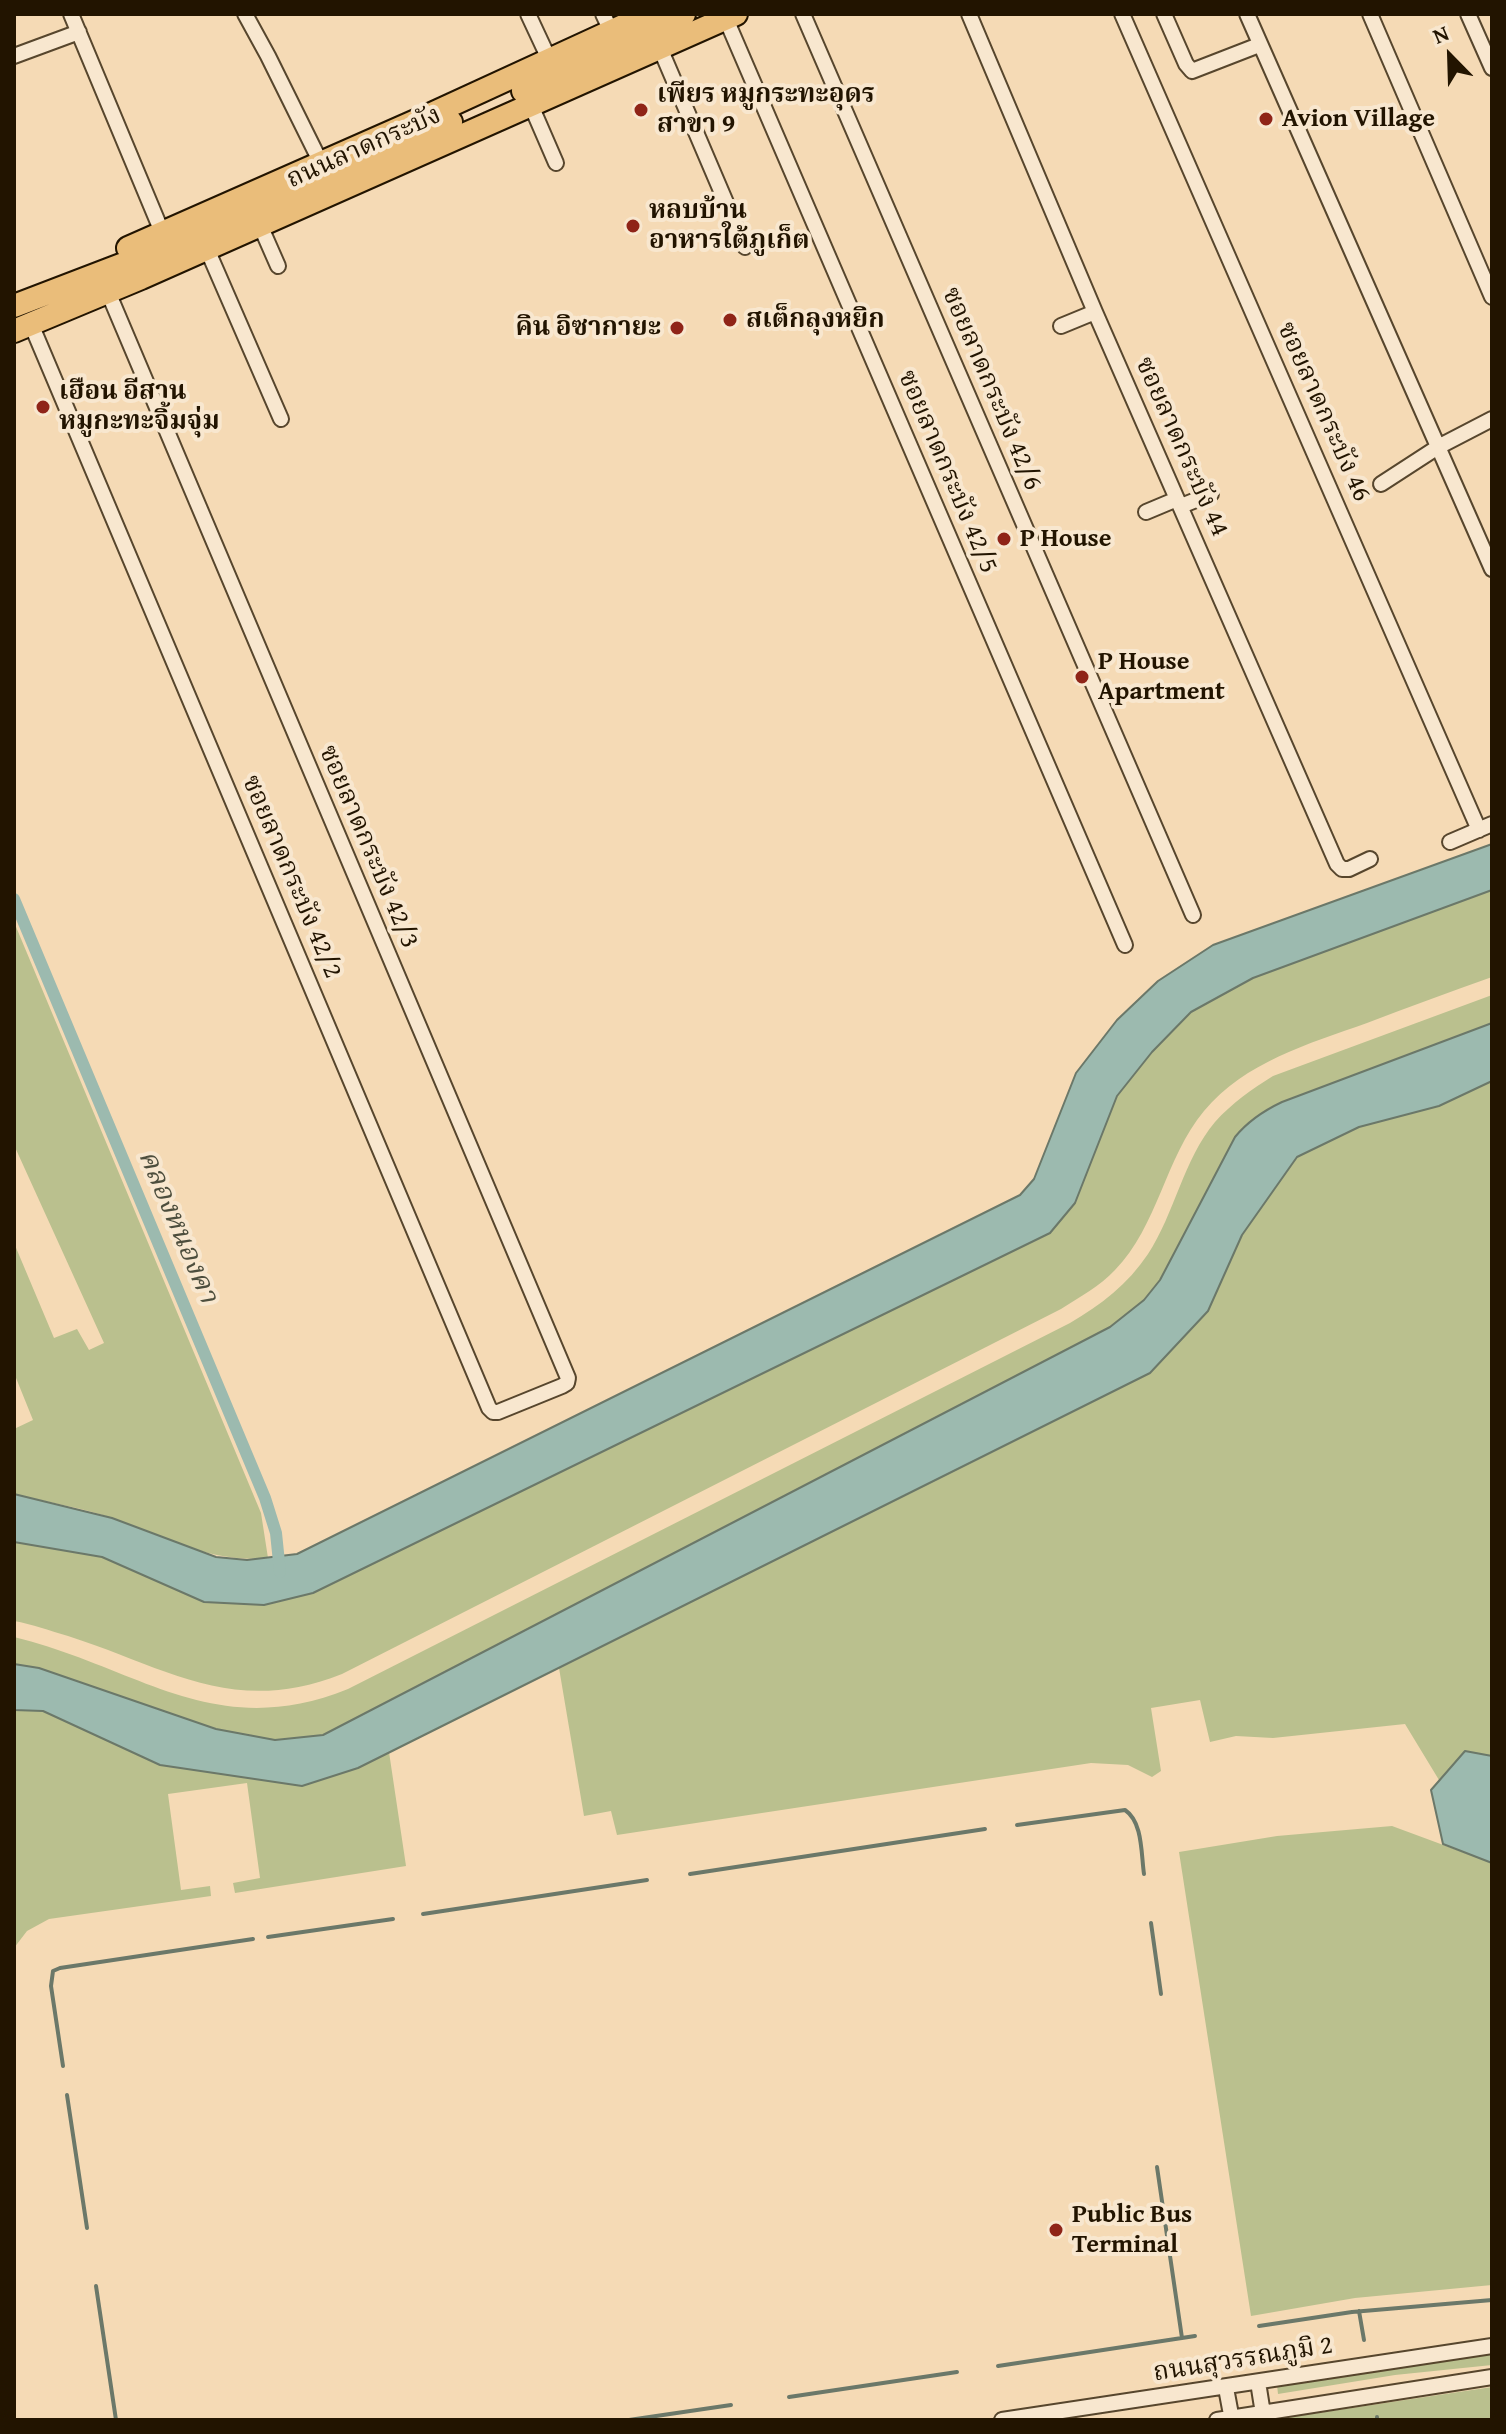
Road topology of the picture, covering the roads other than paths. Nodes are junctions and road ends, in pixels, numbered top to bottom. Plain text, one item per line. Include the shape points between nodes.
1 (71, 14) edge
2 (245, 14) edge
3 (528, 14) edge
4 (649, 14) edge
5 (684, 14) edge
6 (701, 14) edge
7 (803, 14) edge
8 (969, 14) edge
9 (1122, 14) edge
10 (1164, 14) edge
11 (1247, 14) edge
12 (1370, 14) edge
13 (1468, 14) edge
14 (731, 16) edge
15 (607, 22) edge
16 (79, 32) junction
17 (1259, 45) junction
18 (660, 48) junction
19 (14, 56) edge
20 (549, 59) junction
21 (1492, 68) edge
22 (555, 93) junction
23 (530, 103) junction
24 (321, 163) junction
25 (556, 163) dead end
26 (260, 225) junction
27 (162, 232) junction
28 (745, 247) dead end
29 (207, 249) junction
30 (278, 266) dead end
31 (108, 292) junction
32 (1492, 297) edge
33 (14, 305) edge
34 (1095, 312) junction
35 (1061, 326) dead end
36 (23, 328) edge
37 (281, 419) dead end
38 (1492, 419) edge
39 (1438, 447) junction
40 (1381, 484) dead end
41 (1211, 494) dead end
42 (1179, 503) junction
43 (1146, 512) dead end
44 (1492, 569) edge
45 (1486, 827) edge
46 (1450, 842) dead end
47 (1370, 859) dead end
48 (1193, 915) dead end
49 (1125, 945) dead end
50 (529, 1398) joint
51 (1492, 2346) edge
52 (1492, 2377) edge
53 (1258, 2382) junction
54 (1226, 2388) junction
55 (1264, 2417) edge
56 (1227, 2419) edge
57 (1002, 2420) edge

1 - 16 street
2 - 24 street
3 - 20 street
4 - 15 main road, ถนนลาดกระบัง
5 - 33 main road via 539,84 168,247
6 - 22 main road via 592,66
7 - 48 street, ซอยลาดกระบัง 42/6
8 - 34 street, ซอยลาดกระบัง 44
9 - 45 street, ซอยลาดกระบัง 46
10 - 17 street via 1192,71
11 - 17 street
12 - 32 street
13 - 21 street
14 - 18 main road, ถนนลาดกระบัง
14 - 49 street, ซอยลาดกระบัง 42/5
15 - 20 main road, ถนนลาดกระบัง
16 - 19 street
16 - 27 street
17 - 39 street
18 - 22 main road, ถนนลาดกระบัง
18 - 28 street
20 - 24 main road, ถนนลาดกระบัง
22 - 23 main road, ถนนลาดกระบัง
23 - 25 street
23 - 26 main road, ถนนลาดกระบัง
24 - 27 main road, ถนนลาดกระบัง
26 - 29 main road, ถนนลาดกระบัง
26 - 30 street
27 - 33 main road, ถนนลาดกระบัง
29 - 31 main road, ถนนลาดกระบัง
29 - 37 street
31 - 36 main road, ถนนลาดกระบัง
31 - 50 street, ซอยลาดกระบัง 42/3 via 568,1378 562,1386
34 - 35 street
34 - 42 street, ซอยลาดกระบัง 44
36 - 50 street, ซอยลาดกระบัง 42/2 via 489,1408 498,1412
38 - 39 street
39 - 40 street
39 - 44 street
41 - 42 street
42 - 43 street
42 - 47 street, ซอยลาดกระบัง 44 via 1337,864 1349,869
45 - 46 street
51 - 53 street, ถนนสุวรรณภูมิ 2
52 - 55 street, ถนนสุวรรณภูมิ 2 via 1289,2407
53 - 54 street, ถนนสุวรรณภูมิ 2
53 - 55 street
54 - 56 street
54 - 57 street, ถนนสุวรรณภูมิ 2
55 - 56 street, ถนนสุวรรณภูมิ 2

